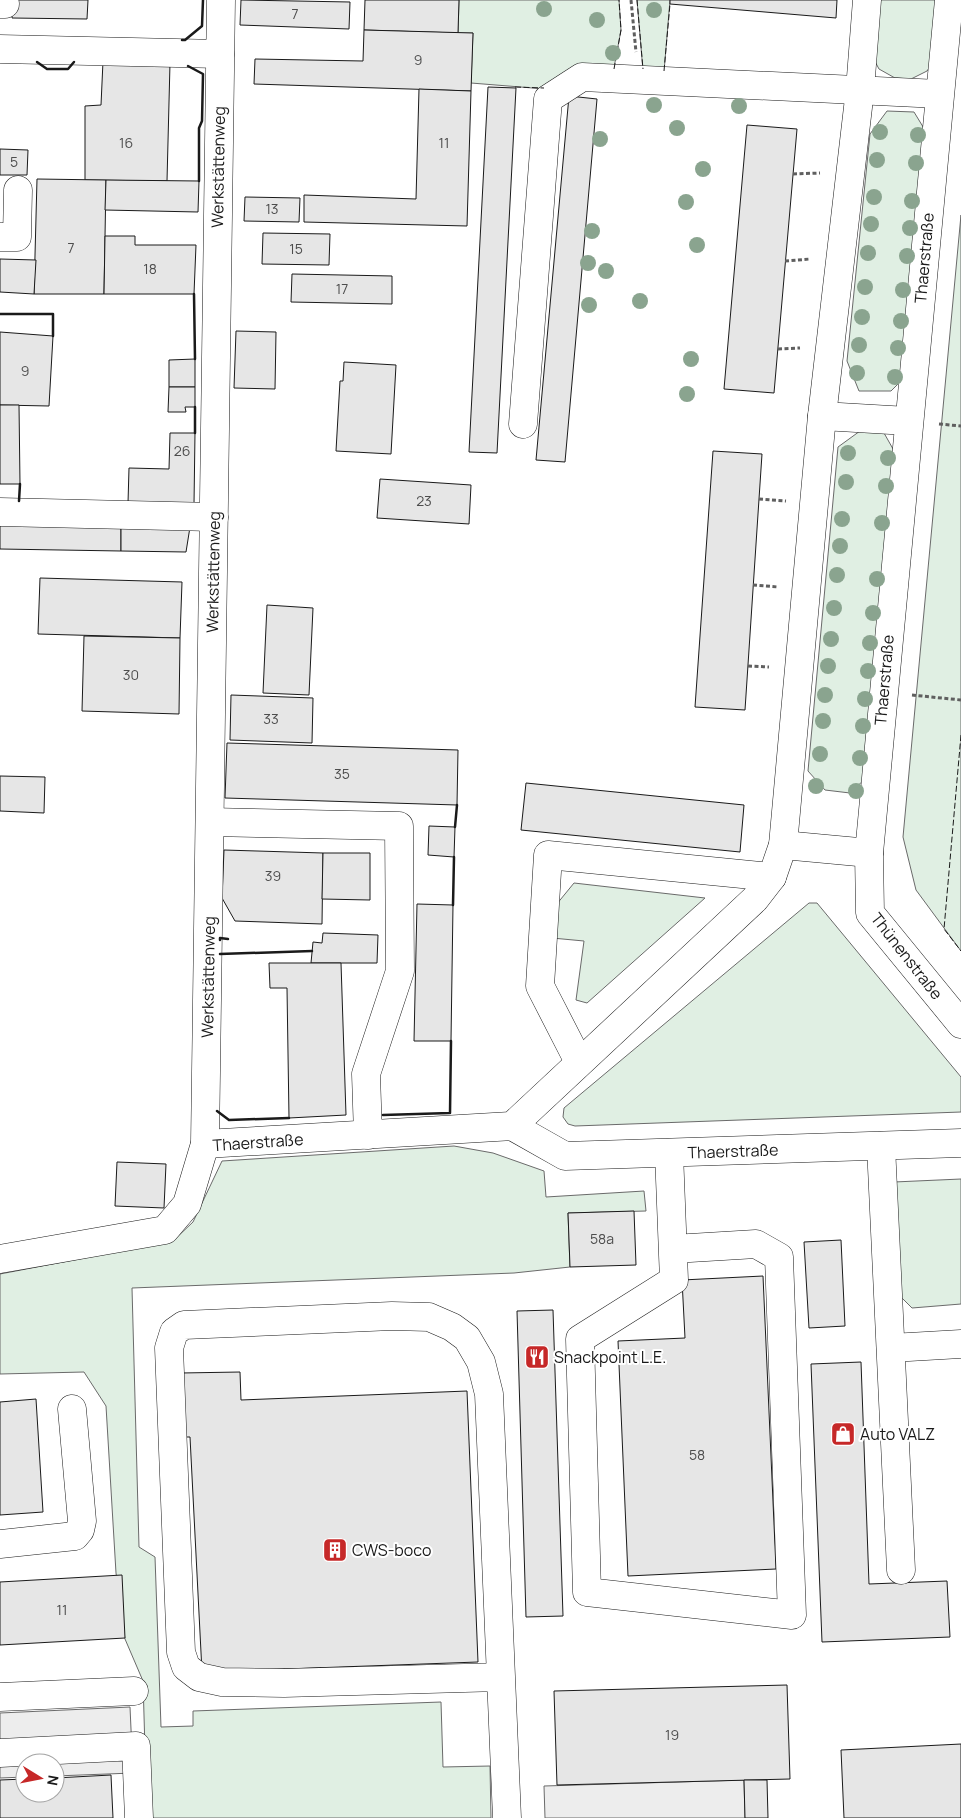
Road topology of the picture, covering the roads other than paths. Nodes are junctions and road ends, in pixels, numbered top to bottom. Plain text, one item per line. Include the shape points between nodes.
1 (221, 0) edge
2 (867, 0) edge
3 (949, 0) edge
4 (0, 49) edge
5 (220, 54) junction
6 (952, 66) edge
7 (860, 90) junction
8 (940, 94) junction
9 (18, 190) dead end
10 (0, 237) edge
11 (822, 416) junction
12 (908, 421) junction
13 (523, 424) dead end
14 (0, 512) edge
15 (214, 517) junction
16 (210, 822) junction
17 (783, 845) junction
18 (868, 853) junction
19 (772, 877) junction
20 (961, 1024) edge
21 (579, 1062) junction
22 (512, 1126) junction
23 (368, 1135) junction
24 (961, 1143) edge
25 (205, 1144) junction
26 (881, 1146) junction
27 (669, 1153) junction
28 (673, 1249) junction
29 (0, 1259) edge
30 (961, 1344) edge
31 (891, 1348) junction
32 (72, 1409) dead end
33 (0, 1544) edge
34 (901, 1570) dead end
35 (500, 1678) junction
36 (134, 1690) dead end
37 (0, 1697) edge
38 (0, 1753) edge
39 (139, 1818) edge
40 (506, 1818) edge

1 - 5 street, Werkstättenweg
2 - 7 street
3 - 6 street, Thaerstraße
4 - 5 street
5 - 15 street, Werkstättenweg
6 - 8 street, Thaerstraße
7 - 8 street
7 - 11 street
7 - 13 street via 582,77 548,99
8 - 12 street, Thaerstraße
9 - 10 street via 17,237
11 - 12 street
11 - 17 street
12 - 18 street, Thaerstraße
14 - 15 street
15 - 16 street, Werkstättenweg
16 - 23 street via 399,826 400,971 366,1074
16 - 25 street, Werkstättenweg
17 - 18 street
17 - 19 street
18 - 20 street, Thünenstraße via 870,913
19 - 21 street via 755,899
19 - 21 street via 548,855 540,986
21 - 22 street
22 - 23 street, Thaerstraße
22 - 27 street, Thaerstraße via 565,1156
23 - 25 street, Thaerstraße
24 - 26 street, Thaerstraße
25 - 29 street, Thaerstraße via 187,1204 164,1230
26 - 27 street, Thaerstraße
26 - 31 street
27 - 28 street
28 - 28 street via 674,1280 580,1339 588,1592 792,1615 780,1257 756,1244
30 - 31 street
31 - 34 street
32 - 33 street via 82,1521 80,1530 75,1536
35 - 35 street via 489,1394 481,1362 467,1338 452,1326 428,1318 392,1316 184,1325 174,1332 169,1348 181,1652 186,1667 199,1678 222,1682
35 - 40 street
36 - 37 street
38 - 39 street via 136,1746

